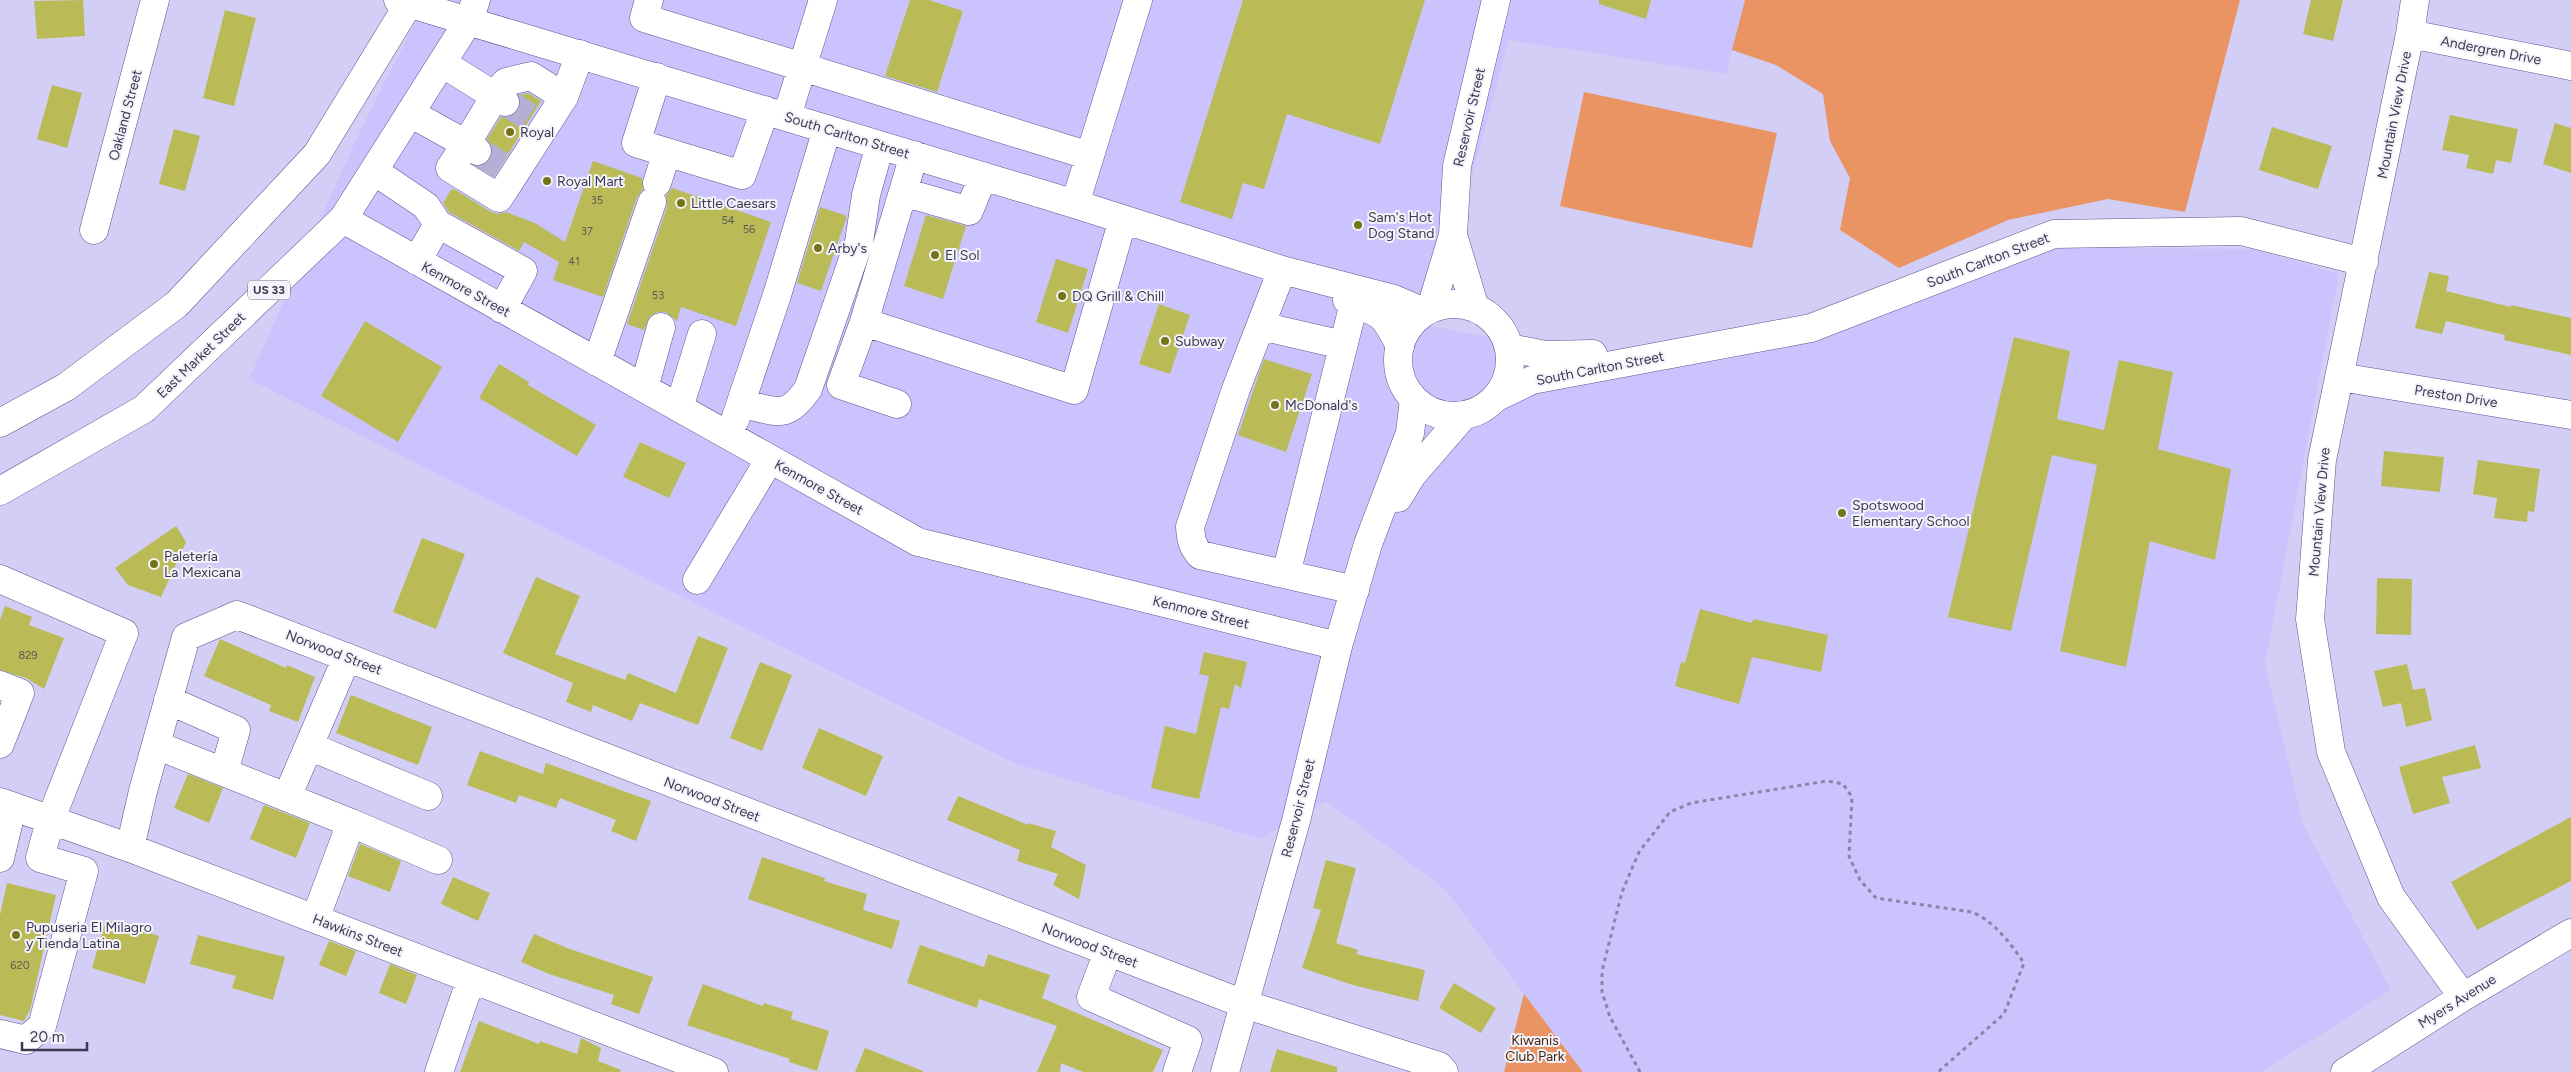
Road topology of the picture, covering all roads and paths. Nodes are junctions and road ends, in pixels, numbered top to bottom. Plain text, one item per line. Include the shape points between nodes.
1 (156, 0) edge
2 (649, 0) edge
3 (823, 0) edge
4 (1138, 0) edge
5 (1496, 0) edge
6 (2415, 0) edge
7 (406, 1) edge
8 (472, 10) edge
9 (2410, 34) junction
10 (580, 54) junction
11 (442, 63) junction
12 (2571, 66) edge
13 (802, 67) junction
14 (657, 77) junction
15 (564, 97) junction
16 (500, 99) junction
17 (410, 113) junction
18 (776, 113) junction
19 (827, 128) junction
20 (880, 145) junction
21 (471, 148) junction
22 (667, 152) junction
23 (914, 155) junction
24 (1090, 156) junction
25 (374, 171) junction
26 (984, 176) junction
27 (903, 192) junction
28 (1075, 204) junction
29 (343, 219) junction
30 (1123, 219) junction
31 (438, 224) junction
32 (94, 230) dead end
33 (1454, 236) junction
34 (417, 261) junction
35 (2364, 262) junction
36 (1282, 270) junction
37 (1354, 302) junction
38 (502, 308) junction
39 (1475, 308) junction
40 (1428, 310) junction
41 (864, 322) junction
42 (1260, 326) junction
43 (661, 327) dead end
44 (702, 334) dead end
45 (1343, 345) junction
46 (1400, 346) junction
47 (1509, 348) junction
48 (1679, 353) junction
49 (597, 362) junction
50 (2340, 377) junction
51 (644, 388) junction
52 (1496, 398) junction
53 (1414, 399) junction
54 (741, 404) junction
55 (896, 404) dead end
56 (678, 408) junction
57 (1464, 415) junction
58 (2571, 415) edge
59 (0, 423) edge
60 (730, 437) junction
61 (770, 459) junction
62 (0, 491) edge
63 (1368, 544) junction
64 (1286, 574) junction
65 (0, 579) edge
66 (696, 580) dead end
67 (1355, 590) junction
68 (1338, 646) junction
69 (347, 657) junction
70 (0, 685) edge
71 (168, 700) junction
72 (0, 744) edge
73 (156, 745) junction
74 (309, 746) junction
75 (224, 772) junction
76 (428, 796) dead end
77 (287, 797) junction
78 (6, 805) edge
79 (50, 821) junction
80 (351, 823) junction
81 (95, 836) junction
82 (130, 848) junction
83 (0, 858) edge
84 (438, 860) dead end
85 (84, 871) junction
86 (315, 919) junction
87 (2571, 933) edge
88 (1108, 952) junction
89 (471, 979) junction
90 (2463, 997) junction
91 (1244, 1004) junction
92 (0, 1034) edge
93 (439, 1072) edge
94 (714, 1072) edge
95 (1177, 1072) edge
96 (1225, 1072) edge
97 (1444, 1072) edge
98 (1640, 1072) edge
99 (1938, 1072) edge
100 (2345, 1072) edge

1 - 32 street, Oakland Street
2 - 13 street via 644,18
3 - 13 street
4 - 24 street
5 - 33 street, Reservoir Street via 1457,166
6 - 9 street, Mountain View Drive
7 - 8 street, South Carlton Street
7 - 59 street via 317,154 177,304 66,387
8 - 10 street, South Carlton Street
8 - 11 street, East Market Street / US 33
9 - 12 street, Andergren Drive
9 - 35 street, Mountain View Drive
10 - 14 street, South Carlton Street
10 - 15 street
11 - 16 street
11 - 17 street, East Market Street / US 33
13 - 18 street
13 - 24 street
14 - 18 street, South Carlton Street
14 - 22 street via 636,143
15 - 16 street via 531,76 506,82
15 - 21 street via 538,122 508,170 499,198 450,168
16 - 21 street
17 - 21 street
17 - 25 street, East Market Street / US 33
18 - 19 street, South Carlton Street
18 - 22 street via 742,175
19 - 20 street, South Carlton Street
19 - 54 street
20 - 23 street, South Carlton Street
20 - 54 street via 866,195 859,242 808,389 796,405 783,412
22 - 49 street
23 - 26 street, South Carlton Street
23 - 27 street
24 - 28 street
25 - 29 street, East Market Street / US 33
25 - 31 street via 426,206
26 - 27 street via 969,211
26 - 28 street, South Carlton Street
27 - 41 street
28 - 30 street, South Carlton Street
29 - 34 street, Kenmore Street
29 - 62 street, East Market Street / US 33 via 144,410
30 - 36 street, South Carlton Street
30 - 41 street via 1074,390
31 - 34 street
31 - 38 street via 523,271
33 - 39 street, Reservoir Street
33 - 40 street, Reservoir Street
34 - 38 street, Kenmore Street
35 - 48 street, South Carlton Street via 2241,231 2054,234 1811,328
35 - 50 street, Mountain View Drive
36 - 37 street, South Carlton Street
36 - 40 street, South Carlton Street
36 - 42 street
37 - 45 street
37 - 46 street, South Carlton Street via 1387,320
38 - 49 street, Kenmore Street
39 - 40 street via 1450,304
39 - 47 street via 1491,318
40 - 46 street via 1405,332
41 - 55 street via 841,385
42 - 45 street
42 - 64 street via 1190,527 1191,540 1200,555
43 - 51 street
44 - 56 street
45 - 64 street
46 - 53 street via 1398,364 1403,383
47 - 48 street, South Carlton Street via 1546,355
47 - 52 street via 1510,366
48 - 52 street, South Carlton Street via 1532,380
49 - 51 street, Kenmore Street
50 - 58 street, Preston Drive
50 - 90 street, Mountain View Drive via 2322,460 2310,619 2331,752 2391,897
51 - 56 street, Kenmore Street
52 - 57 street via 1481,409
53 - 57 street via 1428,410
53 - 63 street, Reservoir Street via 1410,433
54 - 60 street
56 - 60 street, Kenmore Street
57 - 63 street, Reservoir Street via 1412,475
60 - 61 street, Kenmore Street
61 - 66 street
61 - 68 street, Kenmore Street via 918,542
63 - 67 street, Reservoir Street
64 - 67 street
65 - 79 street via 124,634
67 - 68 street, Reservoir Street
68 - 91 street, Reservoir Street via 1296,821
69 - 71 street, Norwood Street via 237,615 186,637
69 - 74 street
69 - 88 street, Norwood Street
70 - 72 street via 20,693
71 - 73 street, Norwood Street
71 - 75 street via 236,730
73 - 75 street
73 - 82 street, Norwood Street
74 - 76 street
74 - 77 street
75 - 77 street
77 - 80 street
78 - 79 street, Hawkins Street
78 - 83 street
79 - 81 street, Hawkins Street
79 - 85 street via 40,858
80 - 84 street
80 - 86 street
81 - 82 street, Hawkins Street
81 - 85 street
82 - 86 street, Hawkins Street
85 - 92 street via 42,1026 26,1040
86 - 89 street, Hawkins Street
87 - 90 street, Myers Avenue
88 - 91 street, Norwood Street
88 - 95 street via 1091,997 1188,1040
89 - 93 street
89 - 94 street, Hawkins Street
90 - 100 street, Myers Avenue
91 - 96 street, Reservoir Street
91 - 97 street, Norwood Street via 1440,1066
98 - 99 path via 1610,1017 1602,992 1607,947 1622,892 1639,852 1670,812 1691,803 1827,781 1843,784 1852,797 1849,856 1860,880 1876,898 1972,912 1986,918 2024,963 2004,1014

